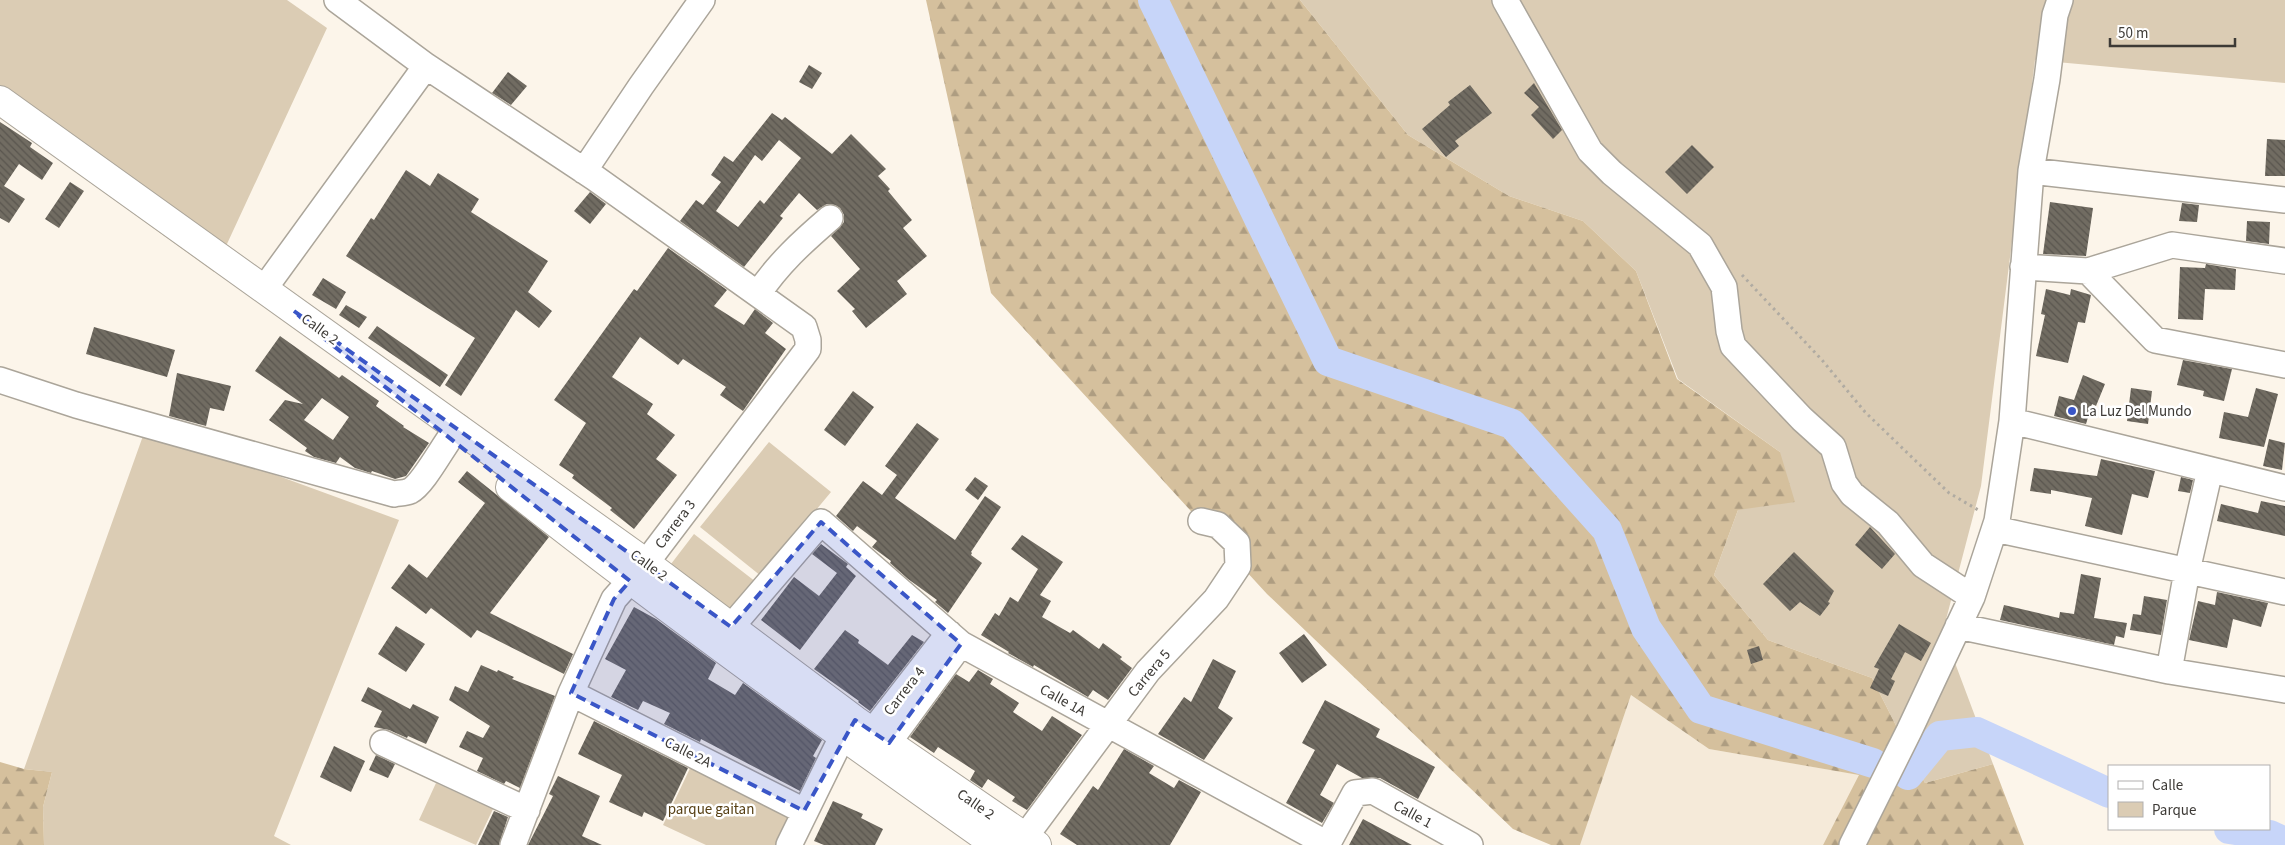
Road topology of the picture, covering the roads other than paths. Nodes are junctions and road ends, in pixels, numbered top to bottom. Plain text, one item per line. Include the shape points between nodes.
1 (337, 0) edge
2 (702, 0) edge
3 (1505, 0) edge
4 (2060, 0) edge
5 (426, 66) junction
6 (0, 100) edge
7 (584, 171) junction
8 (2031, 171) junction
9 (2285, 200) edge
10 (830, 218) dead end
11 (2285, 261) edge
12 (2023, 267) junction
13 (2088, 271) junction
14 (264, 289) junction
15 (758, 294) junction
16 (2285, 365) edge
17 (0, 380) edge
18 (2012, 421) junction
19 (453, 433) junction
20 (2210, 470) junction
21 (2285, 488) edge
22 (1202, 521) dead end
23 (1996, 525) junction
24 (2187, 571) junction
25 (638, 572) junction
26 (2285, 592) edge
27 (1972, 597) junction
28 (1958, 626) junction
29 (731, 627) junction
30 (955, 638) junction
31 (2169, 671) junction
32 (2285, 690) edge
33 (572, 693) junction
34 (1107, 725) junction
35 (865, 740) junction
36 (383, 743) dead end
37 (526, 810) junction
38 (804, 811) junction
39 (1026, 842) edge
40 (513, 845) edge
41 (789, 845) edge
42 (996, 845) edge
43 (1327, 845) edge
44 (1470, 845) edge
45 (1852, 845) edge

1 - 5 street
2 - 7 street
3 - 27 street via 1590,150 1612,173 1700,245 1724,287 1728,331 1734,346 1802,419 1833,447 1844,483 1852,494 1888,523 1923,565
4 - 8 street
5 - 7 street
5 - 14 street
6 - 14 main road, Calle 2
7 - 15 street
8 - 9 street
8 - 12 street
10 - 15 street via 790,252
11 - 13 street via 2172,245
12 - 13 street
12 - 18 street
13 - 16 street via 2155,340
14 - 19 main road, Calle 2
15 - 25 street, Carrera 3 via 804,327 808,349
17 - 19 street via 76,405 394,494 411,491 418,484
18 - 20 street
18 - 23 street
19 - 25 main road, Calle 2
20 - 21 street
20 - 24 street
22 - 34 street, Carrera 5 via 1218,525 1237,543 1238,566 1216,599 1148,671
23 - 24 street
23 - 27 street
24 - 26 street
24 - 31 street
25 - 29 main road, Calle 2
25 - 33 street, Carrera 3 via 614,599
25 - 35 main road, Calle 2
27 - 28 street
28 - 31 street
28 - 45 street
29 - 30 street, Calle 1A via 821,522
29 - 35 main road, Calle 2
30 - 34 street, Calle 1A
30 - 35 street, Carrera 4
31 - 32 street
33 - 37 street, Carrera 3
33 - 38 street, Calle 2A
34 - 39 street, Carrera 5
34 - 43 street, Calle 1A
35 - 38 street, Carrera 4
35 - 39 main road, Calle 2
35 - 42 main road, Calle 2
36 - 37 street
37 - 40 street, Carrera 3
38 - 41 street, Carrera 4
43 - 44 street, Calle 1 via 1354,793 1373,791

